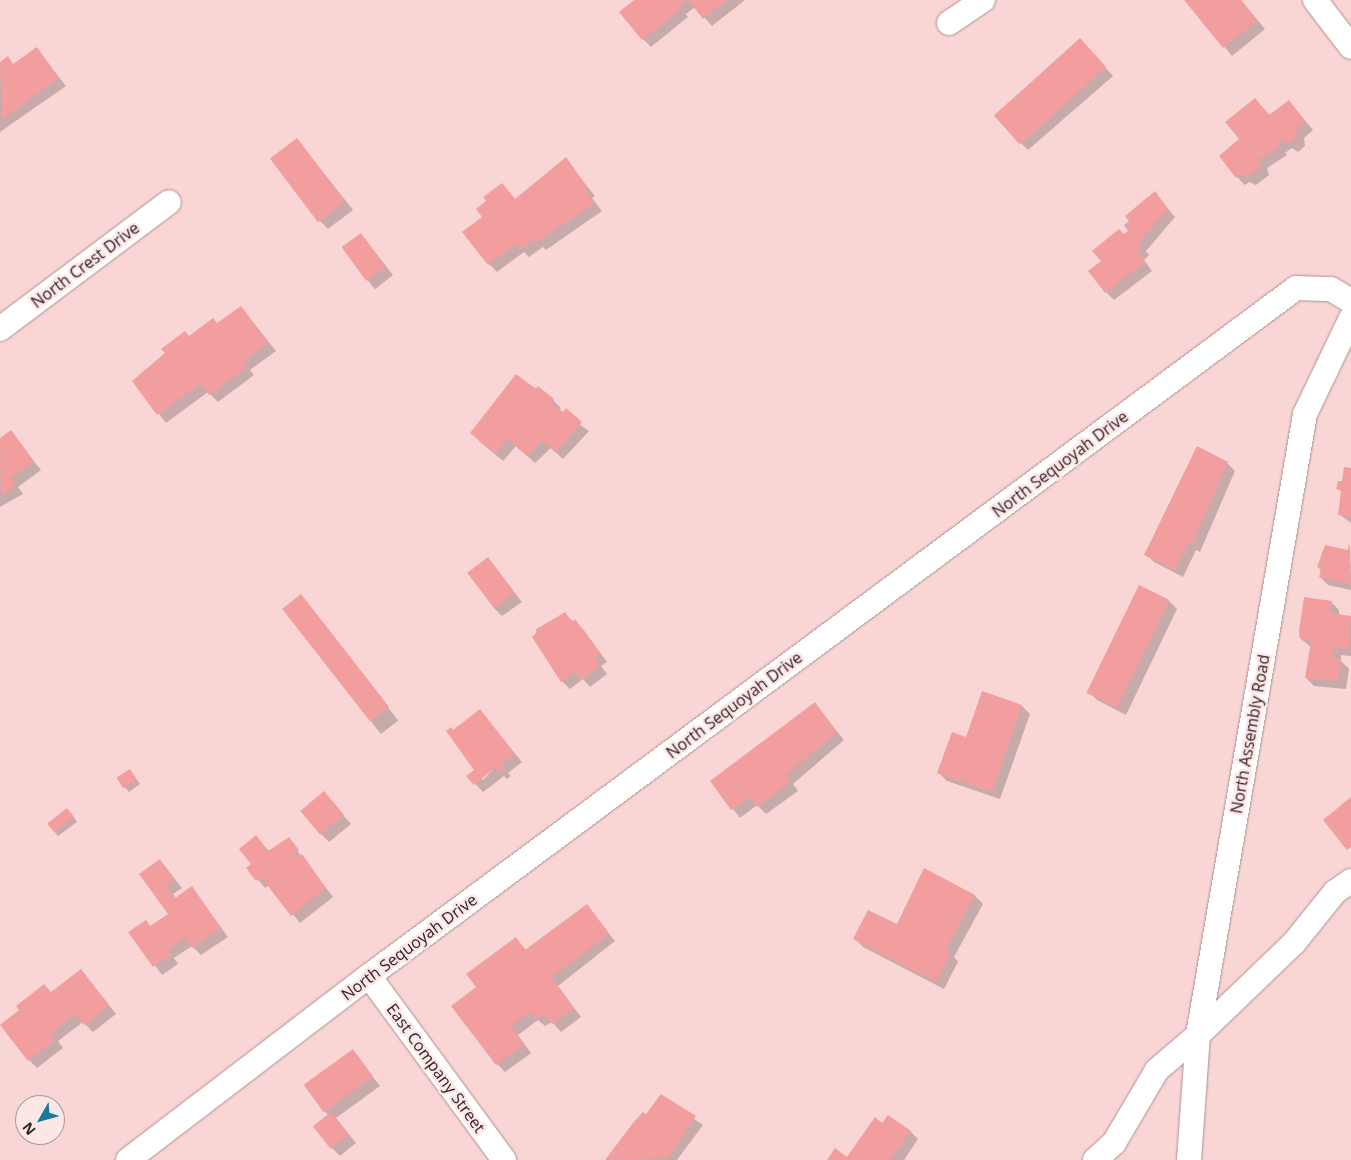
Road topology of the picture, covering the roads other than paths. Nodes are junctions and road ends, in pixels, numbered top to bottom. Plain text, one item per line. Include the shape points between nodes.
1 (983, 0) edge
2 (1315, 0) edge
3 (949, 23) dead end
4 (1351, 47) edge
5 (169, 202) dead end
6 (1351, 301) edge
7 (1351, 318) edge
8 (0, 328) edge
9 (1351, 881) edge
10 (369, 976) junction
11 (1198, 1036) junction
12 (128, 1160) edge
13 (504, 1160) edge
14 (1095, 1160) edge
15 (1189, 1160) edge

1 - 3 street
2 - 4 street
5 - 8 street, North Crest Drive
6 - 10 street, North Sequoyah Drive via 1332,289 1296,288
7 - 11 street, North Assembly Road via 1305,414
9 - 11 street via 1335,892 1294,943
10 - 12 street, North Sequoyah Drive
10 - 13 street, East Company Street
11 - 14 street via 1157,1070 1114,1143
11 - 15 street, North Assembly Road

